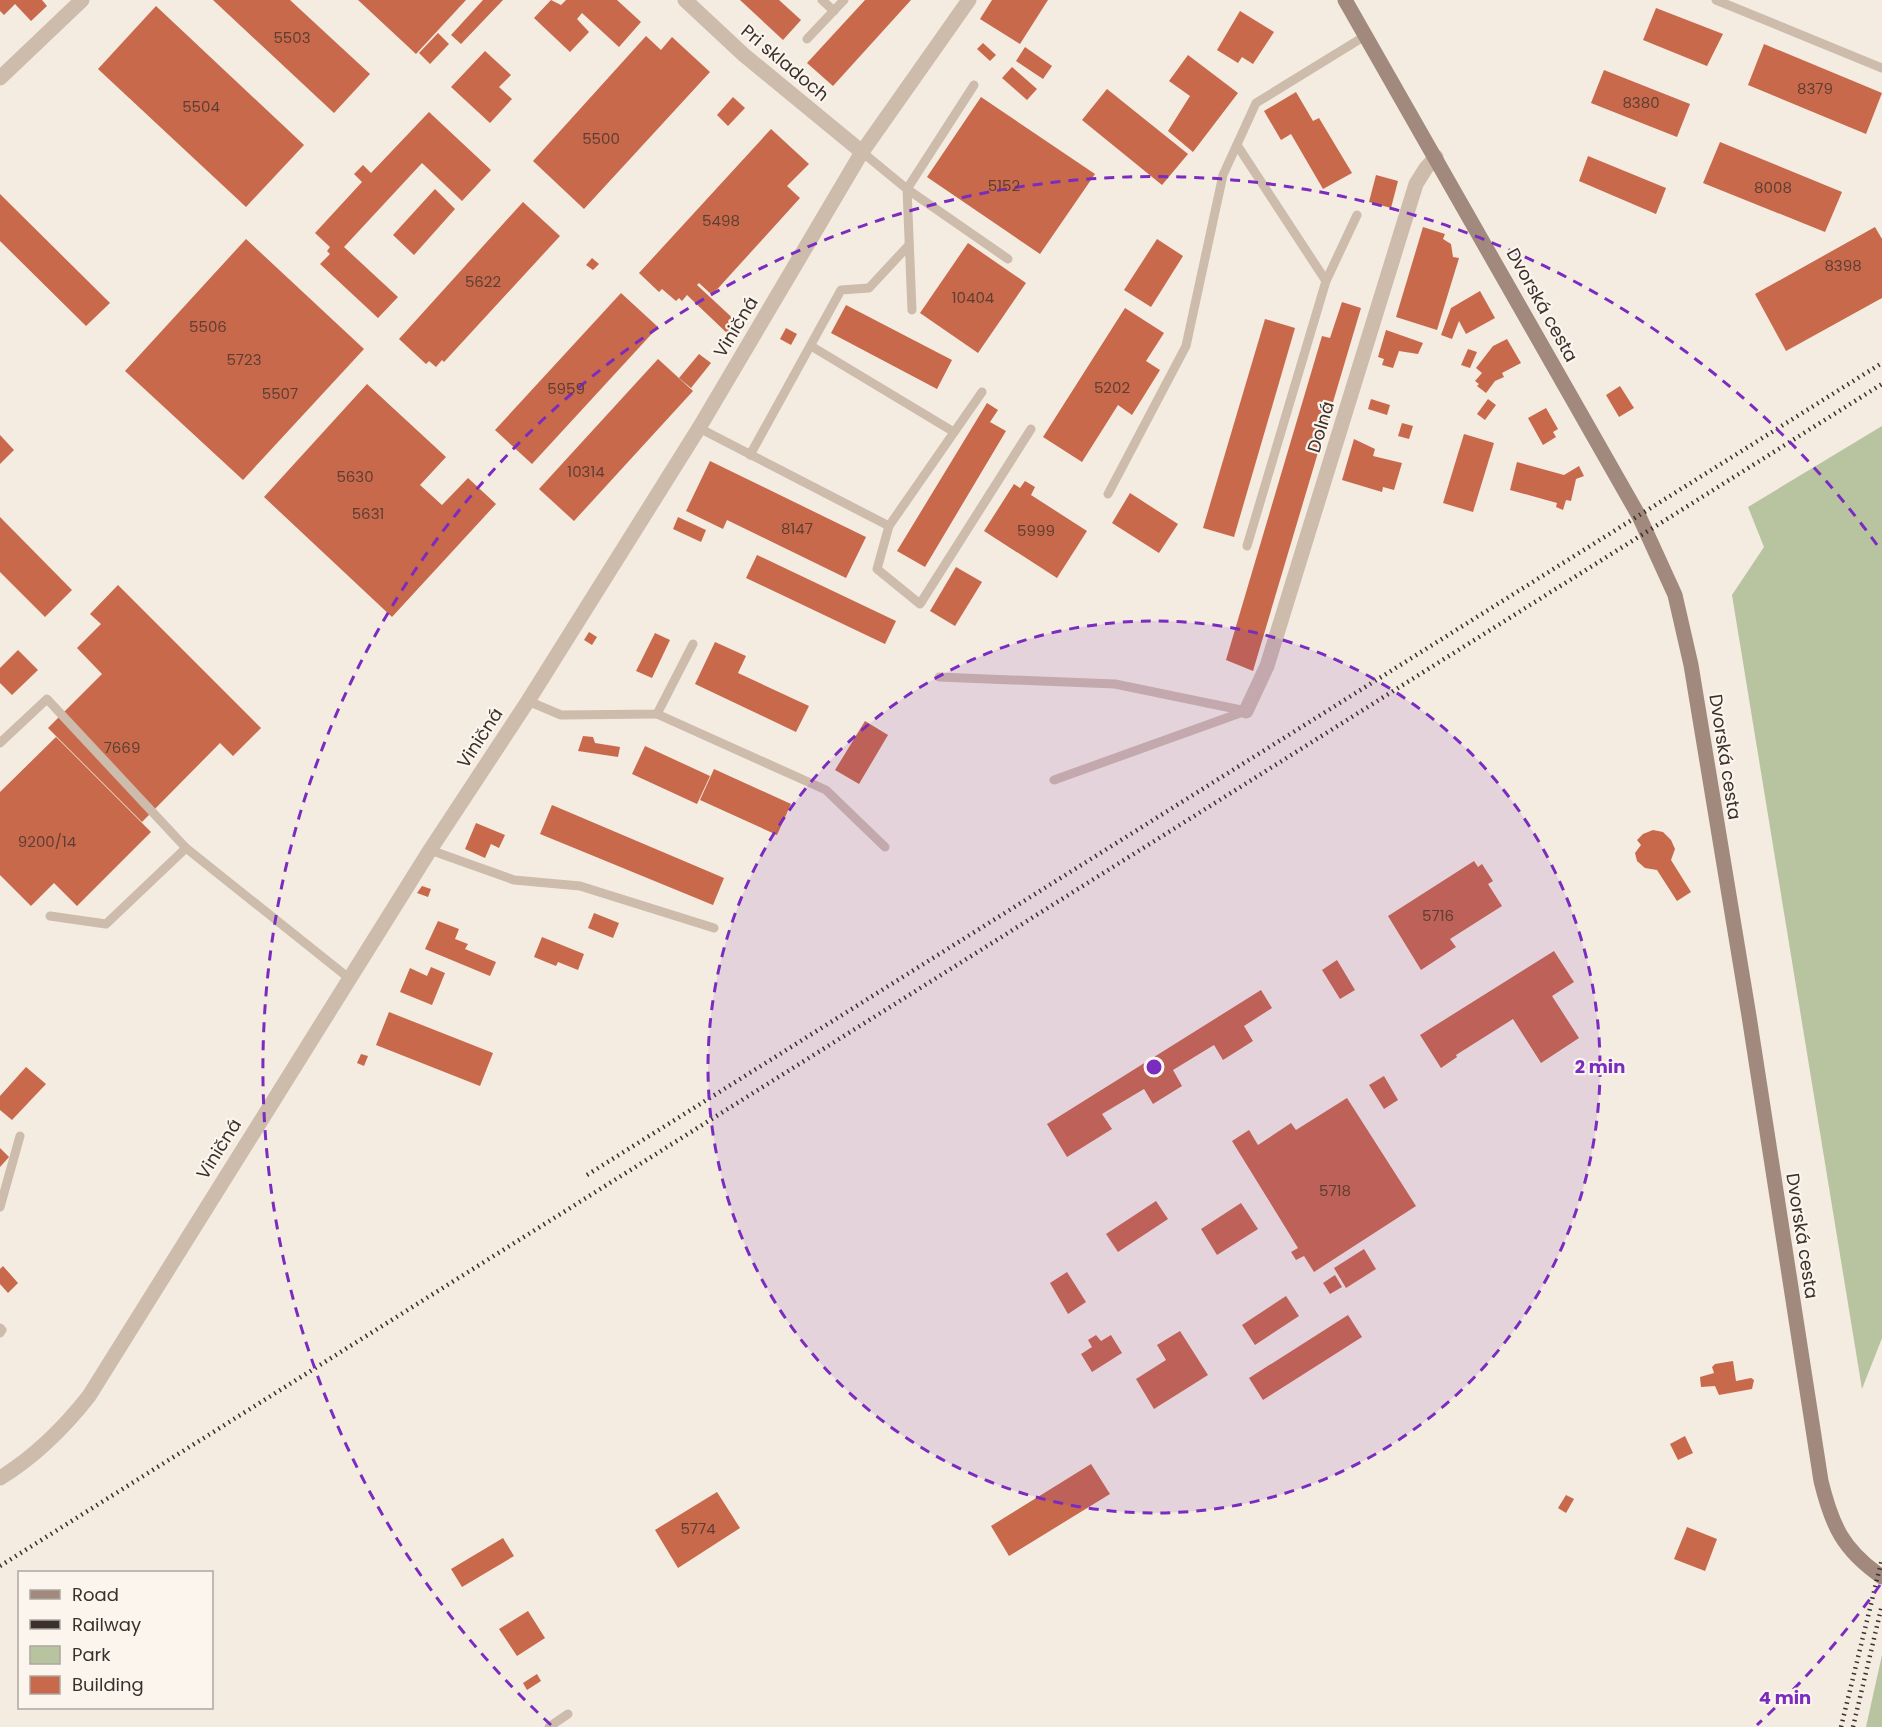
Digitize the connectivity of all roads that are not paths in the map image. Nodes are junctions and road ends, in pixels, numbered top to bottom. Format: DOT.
graph roads {
  1 [pos="82,0"];
  2 [pos="685,0"];
  3 [pos="822,0"];
  4 [pos="844,0"];
  5 [pos="968,0"];
  6 [pos="1345,0"];
  7 [pos="1716,0"];
  8 [pos="834,11"];
  9 [pos="1365,36"];
  10 [pos="807,39"];
  11 [pos="1882,68"];
  12 [pos="0,78"];
  13 [pos="974,85"];
  14 [pos="1237,145"];
  15 [pos="862,152"];
  16 [pos="1436,157"];
  17 [pos="907,189"];
  18 [pos="1357,215"];
  19 [pos="909,244"];
  20 [pos="1008,259"];
  21 [pos="1326,281"];
  22 [pos="912,310"];
  23 [pos="811,346"];
  24 [pos="982,392"];
  25 [pos="699,428"];
  26 [pos="1031,429"];
  27 [pos="954,432"];
  28 [pos="750,455"];
  29 [pos="1108,494"];
  30 [pos="889,526"];
  31 [pos="1247,546"];
  32 [pos="693,645"];
  33 [pos="939,677"];
  34 [pos="528,701"];
  35 [pos="1246,711"];
  36 [pos="657,714"];
  37 [pos="0,742"];
  38 [pos="1054,780"];
  39 [pos="885,847"];
  40 [pos="186,848"];
  41 [pos="430,850"];
  42 [pos="50,916"];
  43 [pos="714,928"];
  44 [pos="350,979"];
  45 [pos="20,1136"];
  46 [pos="0,1207"];
  47 [pos="0,1328"];
  48 [pos="0,1333"];
  49 [pos="0,1478"];
  50 [pos="1882,1577"];
  51 [pos="568,1714"];
  52 [pos="549,1727"];
  1 -- 12 [label="street"];
  2 -- 15 [label="street, Pri skladoch"];
  3 -- 8 [label="lane"];
  4 -- 8 [label="lane"];
  5 -- 15 [label="street, Viničná"];
  6 -- 9 [label="street, Dvorská cesta"];
  7 -- 11 [label="lane"];
  8 -- 10 [label="lane"];
  9 -- 14 [label="lane"];
  9 -- 16 [label="street, Dvorská cesta"];
  13 -- 17 [label="lane"];
  14 -- 21 [label="lane"];
  14 -- 29 [label="lane"];
  15 -- 17 [label="lane"];
  15 -- 25 [label="street, Viničná"];
  16 -- 35 [label="street, Dolná"];
  16 -- 50 [label="street, Dvorská cesta"];
  17 -- 19 [label="lane"];
  17 -- 20 [label="lane"];
  18 -- 21 [label="lane"];
  19 -- 22 [label="lane"];
  19 -- 23 [label="lane"];
  21 -- 31 [label="lane"];
  23 -- 27 [label="lane"];
  23 -- 28 [label="lane"];
  24 -- 27 [label="lane"];
  25 -- 28 [label="lane"];
  25 -- 34 [label="street, Viničná"];
  26 -- 30 [label="lane"];
  27 -- 30 [label="lane"];
  28 -- 30 [label="lane"];
  32 -- 36 [label="lane"];
  33 -- 35 [label="lane"];
  34 -- 36 [label="lane"];
  34 -- 41 [label="street, Viničná"];
  35 -- 38 [label="lane"];
  36 -- 39 [label="lane"];
  37 -- 40 [label="lane"];
  40 -- 42 [label="lane"];
  40 -- 44 [label="lane"];
  41 -- 43 [label="lane"];
  41 -- 44 [label="street, Viničná"];
  44 -- 49 [label="street, Viničná"];
  45 -- 46 [label="lane"];
  47 -- 48 [label="lane"];
  51 -- 52 [label="lane"];
}
